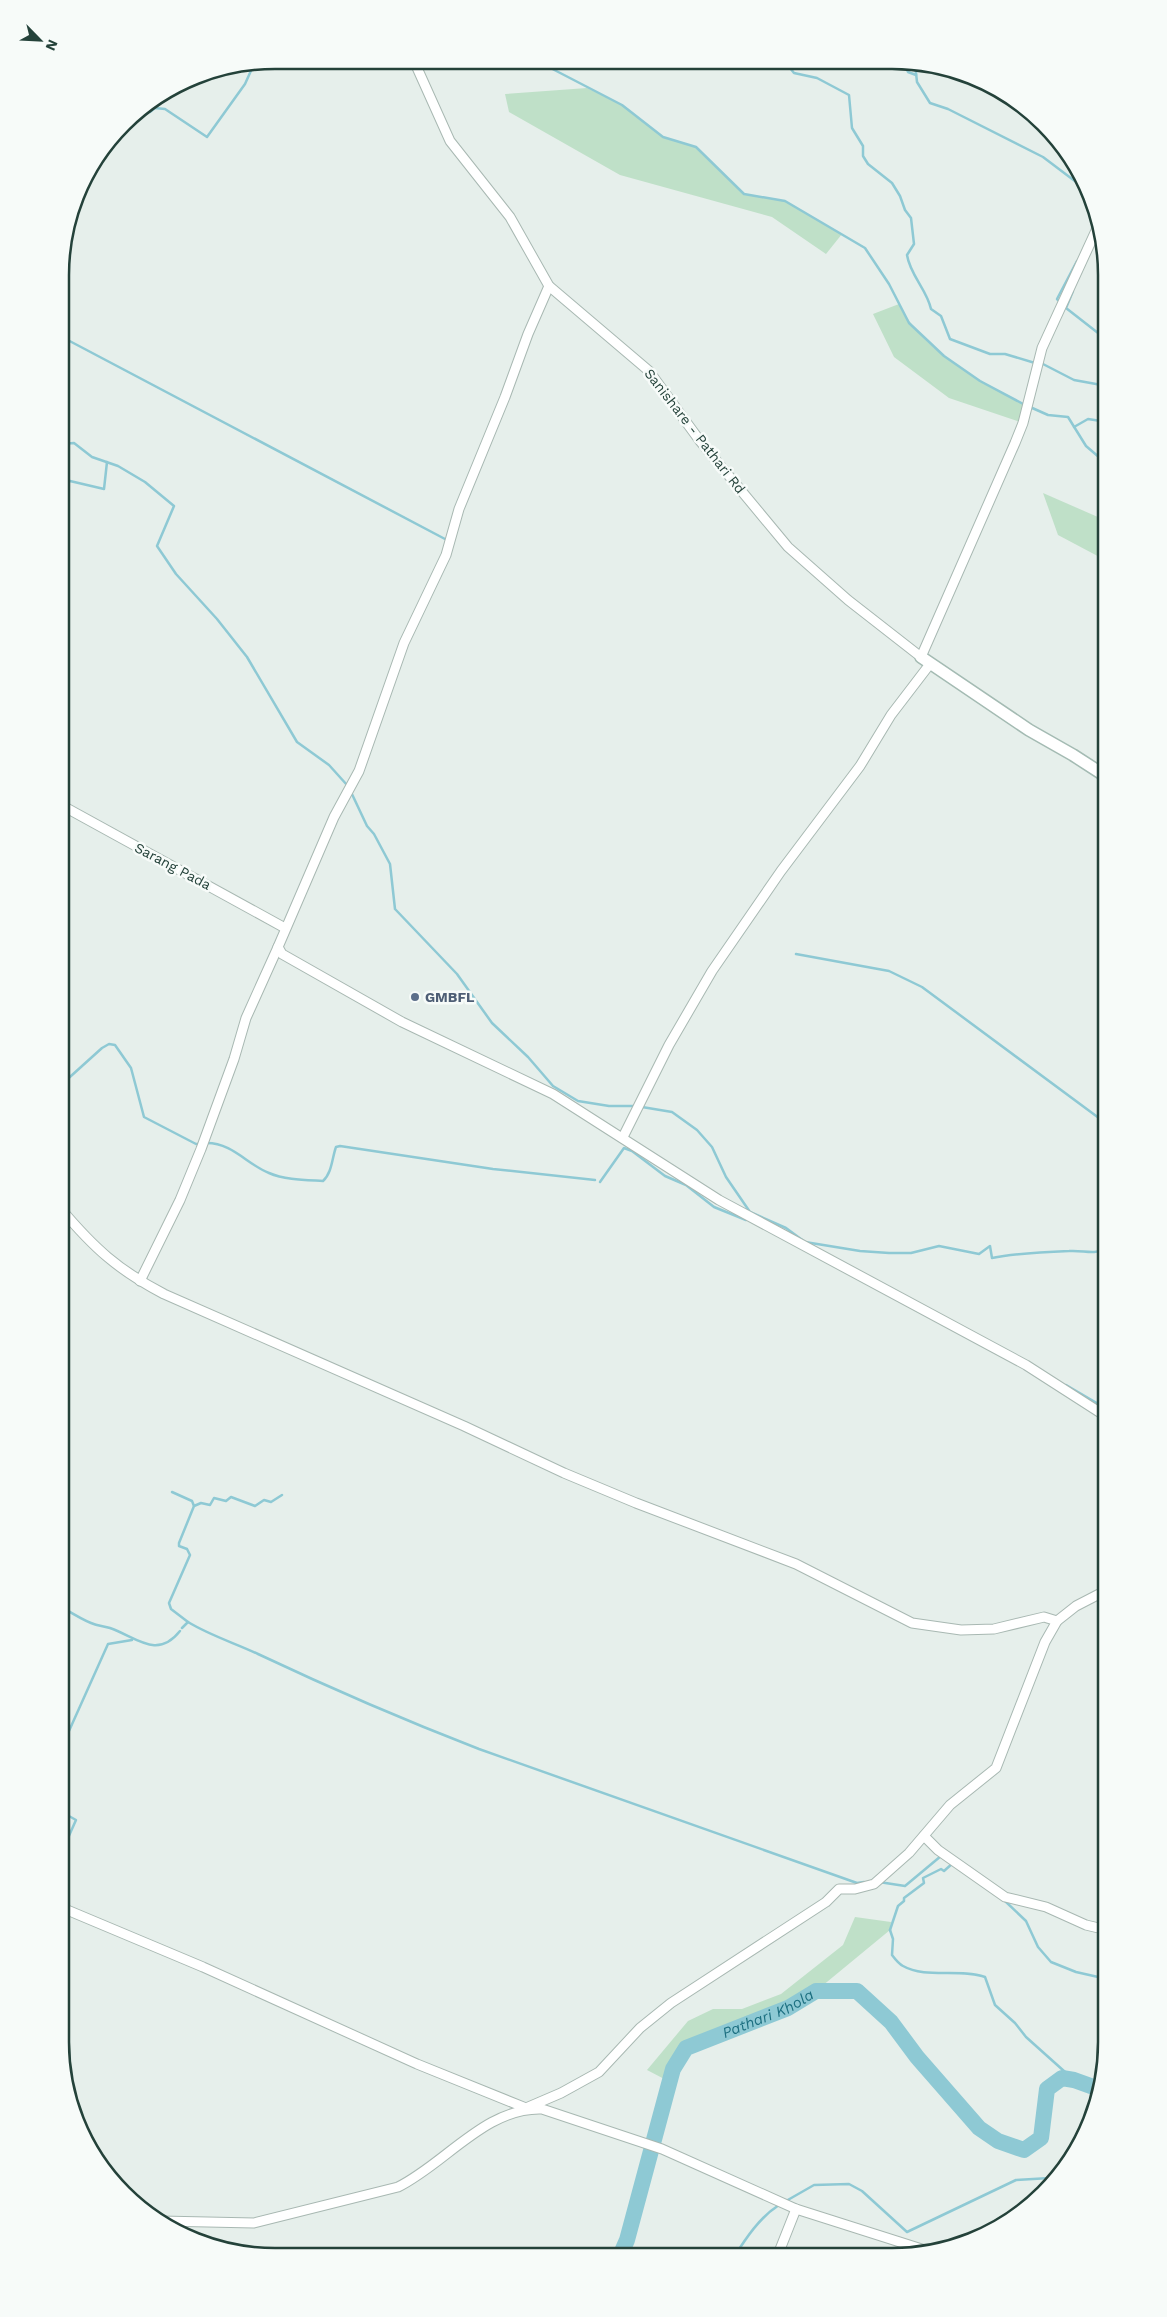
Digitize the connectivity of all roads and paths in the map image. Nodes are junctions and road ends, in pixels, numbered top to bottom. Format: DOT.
graph roads {
  1 [pos="418,69"];
  2 [pos="1094,234"];
  3 [pos="549,286"];
  4 [pos="926,661"];
  5 [pos="1098,771"];
  6 [pos="69,809"];
  7 [pos="285,928"];
  8 [pos="278,947"];
  9 [pos="623,1137"];
  10 [pos="69,1218"];
  11 [pos="140,1281"];
  12 [pos="1098,1411"];
  13 [pos="1098,1595"];
  14 [pos="1056,1621"];
  15 [pos="924,1836"];
  16 [pos="69,1911"];
  17 [pos="1098,1928"];
  18 [pos="526,2108"];
  19 [pos="796,2210"];
  20 [pos="172,2221"];
  21 [pos="914,2247"];
  22 [pos="781,2248"];
  1 -- 3 [label="street, Sanishare - Pathari Rd"];
  2 -- 4 [label="street"];
  3 -- 4 [label="street, Sanishare - Pathari Rd"];
  3 -- 7 [label="street"];
  4 -- 5 [label="street"];
  4 -- 9 [label="street"];
  6 -- 7 [label="street, Sarang Pada"];
  7 -- 8 [label="street"];
  8 -- 9 [label="street"];
  8 -- 11 [label="street"];
  9 -- 12 [label="street"];
  10 -- 11 [label="street"];
  11 -- 14 [label="street"];
  13 -- 14 [label="street"];
  14 -- 15 [label="street"];
  15 -- 17 [label="street"];
  15 -- 18 [label="street"];
  16 -- 18 [label="street"];
  18 -- 19 [label="street"];
  18 -- 20 [label="street"];
  19 -- 21 [label="street"];
  19 -- 22 [label="street"];
}
